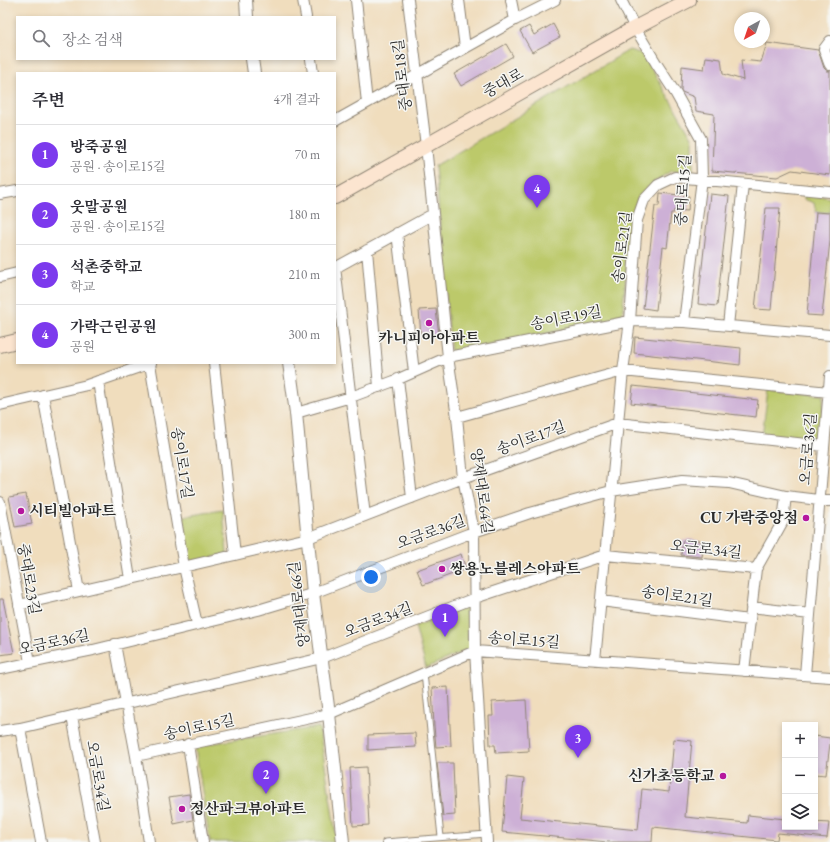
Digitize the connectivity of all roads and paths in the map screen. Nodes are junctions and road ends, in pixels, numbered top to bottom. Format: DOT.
graph roads {
  1 [pos="246,0"];
  2 [pos="303,0"];
  3 [pos="356,0"];
  4 [pos="408,0"];
  5 [pos="459,0"];
  6 [pos="511,0"];
  7 [pos="555,0"];
  8 [pos="621,0"];
  9 [pos="689,0"];
  10 [pos="248,16"];
  11 [pos="306,16"];
  12 [pos="515,20"];
  13 [pos="635,28"];
  14 [pos="830,41"];
  15 [pos="465,48"];
  16 [pos="252,60"];
  17 [pos="311,60"];
  18 [pos="830,65"];
  19 [pos="254,72"];
  20 [pos="313,72"];
  21 [pos="417,74"];
  22 [pos="367,103"];
  23 [pos="336,120"];
  24 [pos="426,146"];
  25 [pos="702,180"];
  26 [pos="743,184"];
  27 [pos="16,191"];
  28 [pos="830,192"];
  29 [pos="0,194"];
  30 [pos="336,196"];
  31 [pos="433,214"];
  32 [pos="397,233"];
  33 [pos="367,250"];
  34 [pos="336,266"];
  35 [pos="16,273"];
  36 [pos="336,275"];
  37 [pos="0,277"];
  38 [pos="630,321"];
  39 [pos="684,322"];
  40 [pos="728,326"];
  41 [pos="830,335"];
  42 [pos="16,341"];
  43 [pos="0,345"];
  44 [pos="448,357"];
  45 [pos="147,364"];
  46 [pos="150,364"];
  47 [pos="214,364"];
  48 [pos="289,364"];
  49 [pos="623,371"];
  50 [pos="414,372"];
  51 [pos="830,376"];
  52 [pos="398,379"];
  53 [pos="98,381"];
  54 [pos="379,387"];
  55 [pos="828,392"];
  56 [pos="43,395"];
  57 [pos="351,397"];
  58 [pos="0,405"];
  59 [pos="296,413"];
  60 [pos="458,417"];
  61 [pos="618,423"];
  62 [pos="824,446"];
  63 [pos="463,478"];
  64 [pos="612,491"];
  65 [pos="786,496"];
  66 [pos="412,498"];
  67 [pos="819,500"];
  68 [pos="830,501"];
  69 [pos="0,502"];
  70 [pos="365,516"];
  71 [pos="2,518"];
  72 [pos="474,532"];
  73 [pos="308,538"];
  74 [pos="606,554"];
  75 [pos="236,555"];
  76 [pos="184,567"];
  77 [pos="756,570"];
  78 [pos="130,579"];
  79 [pos="79,591"];
  80 [pos="313,593"];
  81 [pos="475,598"];
  82 [pos="601,601"];
  83 [pos="19,605"];
  84 [pos="751,607"];
  85 [pos="810,614"];
  86 [pos="750,620"];
  87 [pos="197,624"];
  88 [pos="115,644"];
  89 [pos="475,651"];
  90 [pos="322,658"];
  91 [pos="595,660"];
  92 [pos="30,662"];
  93 [pos="0,669"];
  94 [pos="744,671"];
  95 [pos="424,673"];
  96 [pos="805,675"];
  97 [pos="830,677"];
  98 [pos="126,704"];
  99 [pos="329,714"];
  100 [pos="72,716"];
  101 [pos="20,728"];
  102 [pos="0,731"];
  103 [pos="188,744"];
  104 [pos="136,756"];
  105 [pos="441,837"];
  106 [pos="487,838"];
  107 [pos="41,842"];
  108 [pos="95,842"];
  109 [pos="149,842"];
  110 [pos="203,842"];
  111 [pos="342,842"];
  112 [pos="385,842"];
  1 -- 10 [label="street"];
  2 -- 11 [label="street"];
  3 -- 22 [label="street"];
  4 -- 21 [label="street, 중대로18길"];
  5 -- 15 [label="street"];
  6 -- 12 [label="street"];
  7 -- 12 [label="street"];
  8 -- 13 [label="street, 중대로15길"];
  9 -- 13 [label="main road, 중대로"];
  12 -- 15 [label="street"];
  13 -- 24 [label="main road, 중대로"];
  13 -- 25 [label="street, 중대로15길"];
  14 -- 18 [label="street"];
  15 -- 21 [label="street"];
  16 -- 19 [label="street"];
  17 -- 20 [label="street"];
  21 -- 22 [label="street"];
  21 -- 24 [label="street, 중대로18길"];
  22 -- 23 [label="street"];
  24 -- 30 [label="main road, 중대로"];
  24 -- 31 [label="street, 양재대로64길"];
  25 -- 26 [label="street, 송이로21길"];
  25 -- 38 [label="street, 송이로21길"];
  25 -- 39 [label="street, 중대로15길"];
  26 -- 28 [label="street, 송이로21길"];
  26 -- 40 [label="street"];
  27 -- 29 [label="street"];
  31 -- 32 [label="street"];
  31 -- 44 [label="street, 양재대로64길"];
  32 -- 33 [label="street"];
  32 -- 50 [label="street"];
  33 -- 34 [label="street"];
  33 -- 54 [label="street"];
  35 -- 37 [label="street"];
  36 -- 57 [label="street"];
  38 -- 39 [label="street, 송이로19길"];
  38 -- 44 [label="street, 송이로19길"];
  38 -- 49 [label="street, 송이로21길"];
  39 -- 40 [label="street, 송이로19길"];
  40 -- 41 [label="street, 송이로19길"];
  42 -- 43 [label="main road"];
  44 -- 50 [label="street, 송이로19길"];
  44 -- 60 [label="street, 양재대로64길"];
  45 -- 53 [label="street"];
  46 -- 76 [label="street, 송이로17길"];
  47 -- 75 [label="street"];
  48 -- 59 [label="street, 양재대로66길"];
  49 -- 55 [label="street"];
  49 -- 60 [label="street"];
  49 -- 61 [label="street, 송이로21길"];
  50 -- 52 [label="street, 송이로19길"];
  51 -- 55 [label="street, 오금로36길"];
  52 -- 54 [label="street, 송이로19길"];
  52 -- 66 [label="street"];
  53 -- 56 [label="street"];
  53 -- 78 [label="street"];
  54 -- 57 [label="street, 송이로19길"];
  55 -- 62 [label="street, 오금로36길"];
  56 -- 58 [label="street"];
  56 -- 79 [label="street"];
  57 -- 59 [label="street, 송이로19길"];
  57 -- 70 [label="street"];
  59 -- 73 [label="street, 양재대로66길"];
  60 -- 63 [label="street, 양재대로64길"];
  61 -- 62 [label="street, 송이로17길"];
  61 -- 63 [label="street, 송이로17길"];
  61 -- 64 [label="street, 송이로21길"];
  62 -- 67 [label="street, 오금로36길"];
  63 -- 66 [label="street, 송이로17길"];
  63 -- 72 [label="street, 양재대로64길"];
  64 -- 65 [label="street, 오금로36길"];
  64 -- 72 [label="street, 오금로36길"];
  64 -- 74 [label="street, 송이로21길"];
  65 -- 67 [label="street, 오금로36길"];
  65 -- 77 [label="street, 오금로36길"];
  66 -- 70 [label="street, 송이로17길"];
  67 -- 68 [label="street, 오금로36길"];
  67 -- 85 [label="street, 오금로36길"];
  69 -- 71 [label="street, 중대로23길"];
  70 -- 73 [label="street, 송이로17길"];
  71 -- 83 [label="street, 중대로23길"];
  72 -- 80 [label="street, 오금로36길"];
  72 -- 81 [label="street, 양재대로64길"];
  73 -- 75 [label="street, 송이로17길"];
  73 -- 80 [label="street, 양재대로66길"];
  74 -- 77 [label="street, 오금로34길"];
  74 -- 81 [label="street, 오금로34길"];
  74 -- 82 [label="street, 송이로21길"];
  75 -- 76 [label="street, 송이로17길"];
  76 -- 78 [label="street, 송이로17길"];
  76 -- 87 [label="street, 송이로17길"];
  77 -- 84 [label="street, 오금로36길"];
  78 -- 79 [label="street, 송이로17길"];
  79 -- 83 [label="street, 송이로17길"];
  80 -- 87 [label="street, 오금로36길"];
  80 -- 90 [label="street, 양재대로66길"];
  81 -- 89 [label="street, 양재대로64길"];
  81 -- 90 [label="street, 오금로34길"];
  82 -- 86 [label="street, 송이로21길"];
  82 -- 91 [label="street, 송이로21길"];
  83 -- 92 [label="street, 중대로23길"];
  84 -- 85 [label="street"];
  84 -- 86 [label="street, 오금로36길"];
  85 -- 96 [label="street, 오금로36길"];
  86 -- 94 [label="street, 오금로36길"];
  87 -- 88 [label="street, 오금로36길"];
  88 -- 92 [label="street, 오금로36길"];
  88 -- 98 [label="street"];
  89 -- 91 [label="street, 송이로15길"];
  89 -- 95 [label="street, 송이로15길"];
  89 -- 106 [label="street, 양재대로64길"];
  90 -- 98 [label="street, 오금로34길"];
  90 -- 99 [label="street, 양재대로66길"];
  91 -- 94 [label="street, 송이로15길"];
  92 -- 93 [label="street, 오금로36길"];
  94 -- 96 [label="street, 송이로15길"];
  95 -- 99 [label="street, 송이로15길"];
  95 -- 105 [label="lane"];
  96 -- 97 [label="street, 송이로15길"];
  98 -- 100 [label="street, 오금로34길"];
  98 -- 104 [label="street"];
  99 -- 103 [label="street, 송이로15길"];
  99 -- 111 [label="street, 양재대로66길"];
  100 -- 101 [label="street, 오금로34길"];
  100 -- 108 [label="street, 오금로34길"];
  101 -- 102 [label="street, 오금로34길"];
  101 -- 107 [label="street"];
  103 -- 104 [label="street, 송이로15길"];
  103 -- 110 [label="street"];
  104 -- 109 [label="street"];
  105 -- 106 [label="lane"];
  105 -- 112 [label="lane"];
}
